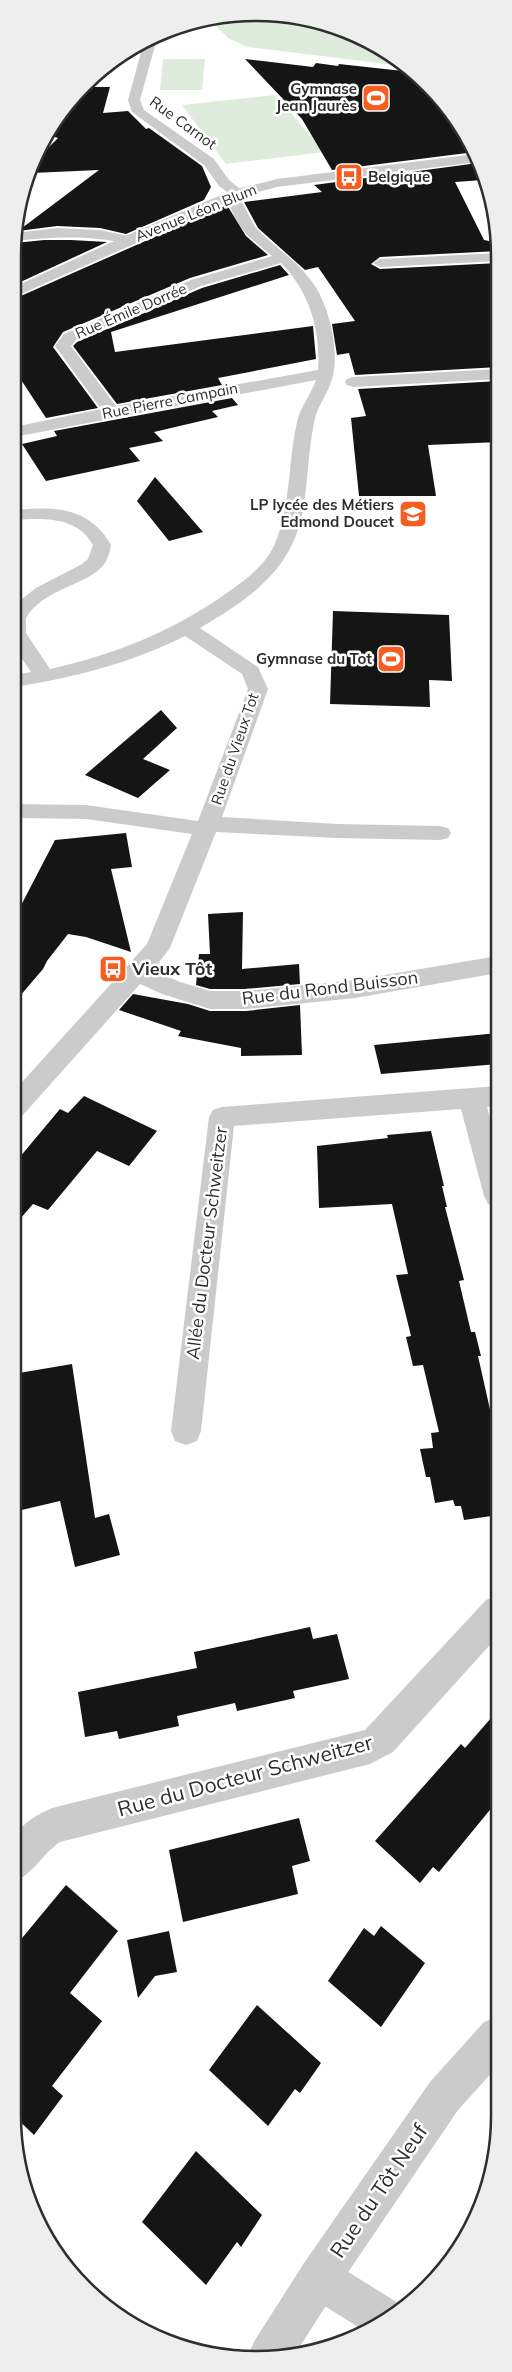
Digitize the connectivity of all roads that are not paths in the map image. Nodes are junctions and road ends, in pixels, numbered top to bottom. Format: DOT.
graph roads {
  1 [pos="149,47"];
  2 [pos="470,159"];
  3 [pos="233,195"];
  4 [pos="22,236"];
  5 [pos="128,240"];
  6 [pos="491,256"];
  7 [pos="282,258"];
  8 [pos="380,263"];
  9 [pos="21,290"];
  10 [pos="326,373"];
  11 [pos="491,374"];
  12 [pos="354,382"];
  13 [pos="112,412"];
  14 [pos="21,431"];
  15 [pos="21,514"];
  16 [pos="21,607"];
  17 [pos="187,628"];
  18 [pos="21,637"];
  19 [pos="46,677"];
  20 [pos="21,680"];
  21 [pos="21,810"];
  22 [pos="207,826"];
  23 [pos="440,833"];
  24 [pos="491,967"];
  25 [pos="136,972"];
  26 [pos="491,1097"];
  27 [pos="471,1098"];
  28 [pos="21,1100"];
  29 [pos="491,1171"];
  30 [pos="186,1431"];
  31 [pos="491,1619"];
  32 [pos="21,1855"];
  33 [pos="491,2044"];
  34 [pos="319,2278"];
  35 [pos="379,2315"];
  36 [pos="273,2350"];
  1 -- 3 [label="street, Rue Carnot"];
  2 -- 3 [label="street, Avenue Léon Blum"];
  3 -- 5 [label="street, Avenue Léon Blum"];
  3 -- 7 [label="street"];
  4 -- 5 [label="street"];
  5 -- 9 [label="street, Avenue Léon Blum"];
  6 -- 8 [label="street"];
  7 -- 10 [label="street"];
  7 -- 13 [label="street, Rue Émile Dorrée"];
  10 -- 13 [label="street, Rue Pierre Campain"];
  10 -- 17 [label="street"];
  11 -- 12 [label="street"];
  13 -- 14 [label="street, Rue Pierre Campain"];
  15 -- 16 [label="street"];
  17 -- 19 [label="street"];
  17 -- 22 [label="street, Rue du Vieux Tot"];
  18 -- 19 [label="street"];
  19 -- 20 [label="street"];
  21 -- 22 [label="street"];
  22 -- 23 [label="street, Rue du Vieux Tot"];
  22 -- 25 [label="street, Rue du Vieux Tot"];
  24 -- 25 [label="street, Rue du Rond Buisson"];
  25 -- 28 [label="street, Rue du Vieux Tot"];
  26 -- 27 [label="street"];
  27 -- 29 [label="street"];
  27 -- 30 [label="street, Allée du Docteur Schweitzer"];
  31 -- 32 [label="street, Rue du Docteur Schweitzer"];
  33 -- 34 [label="street, Rue du Tôt Neuf"];
  34 -- 35 [label="street"];
  34 -- 36 [label="street, Rue du Tôt Neuf"];
}
